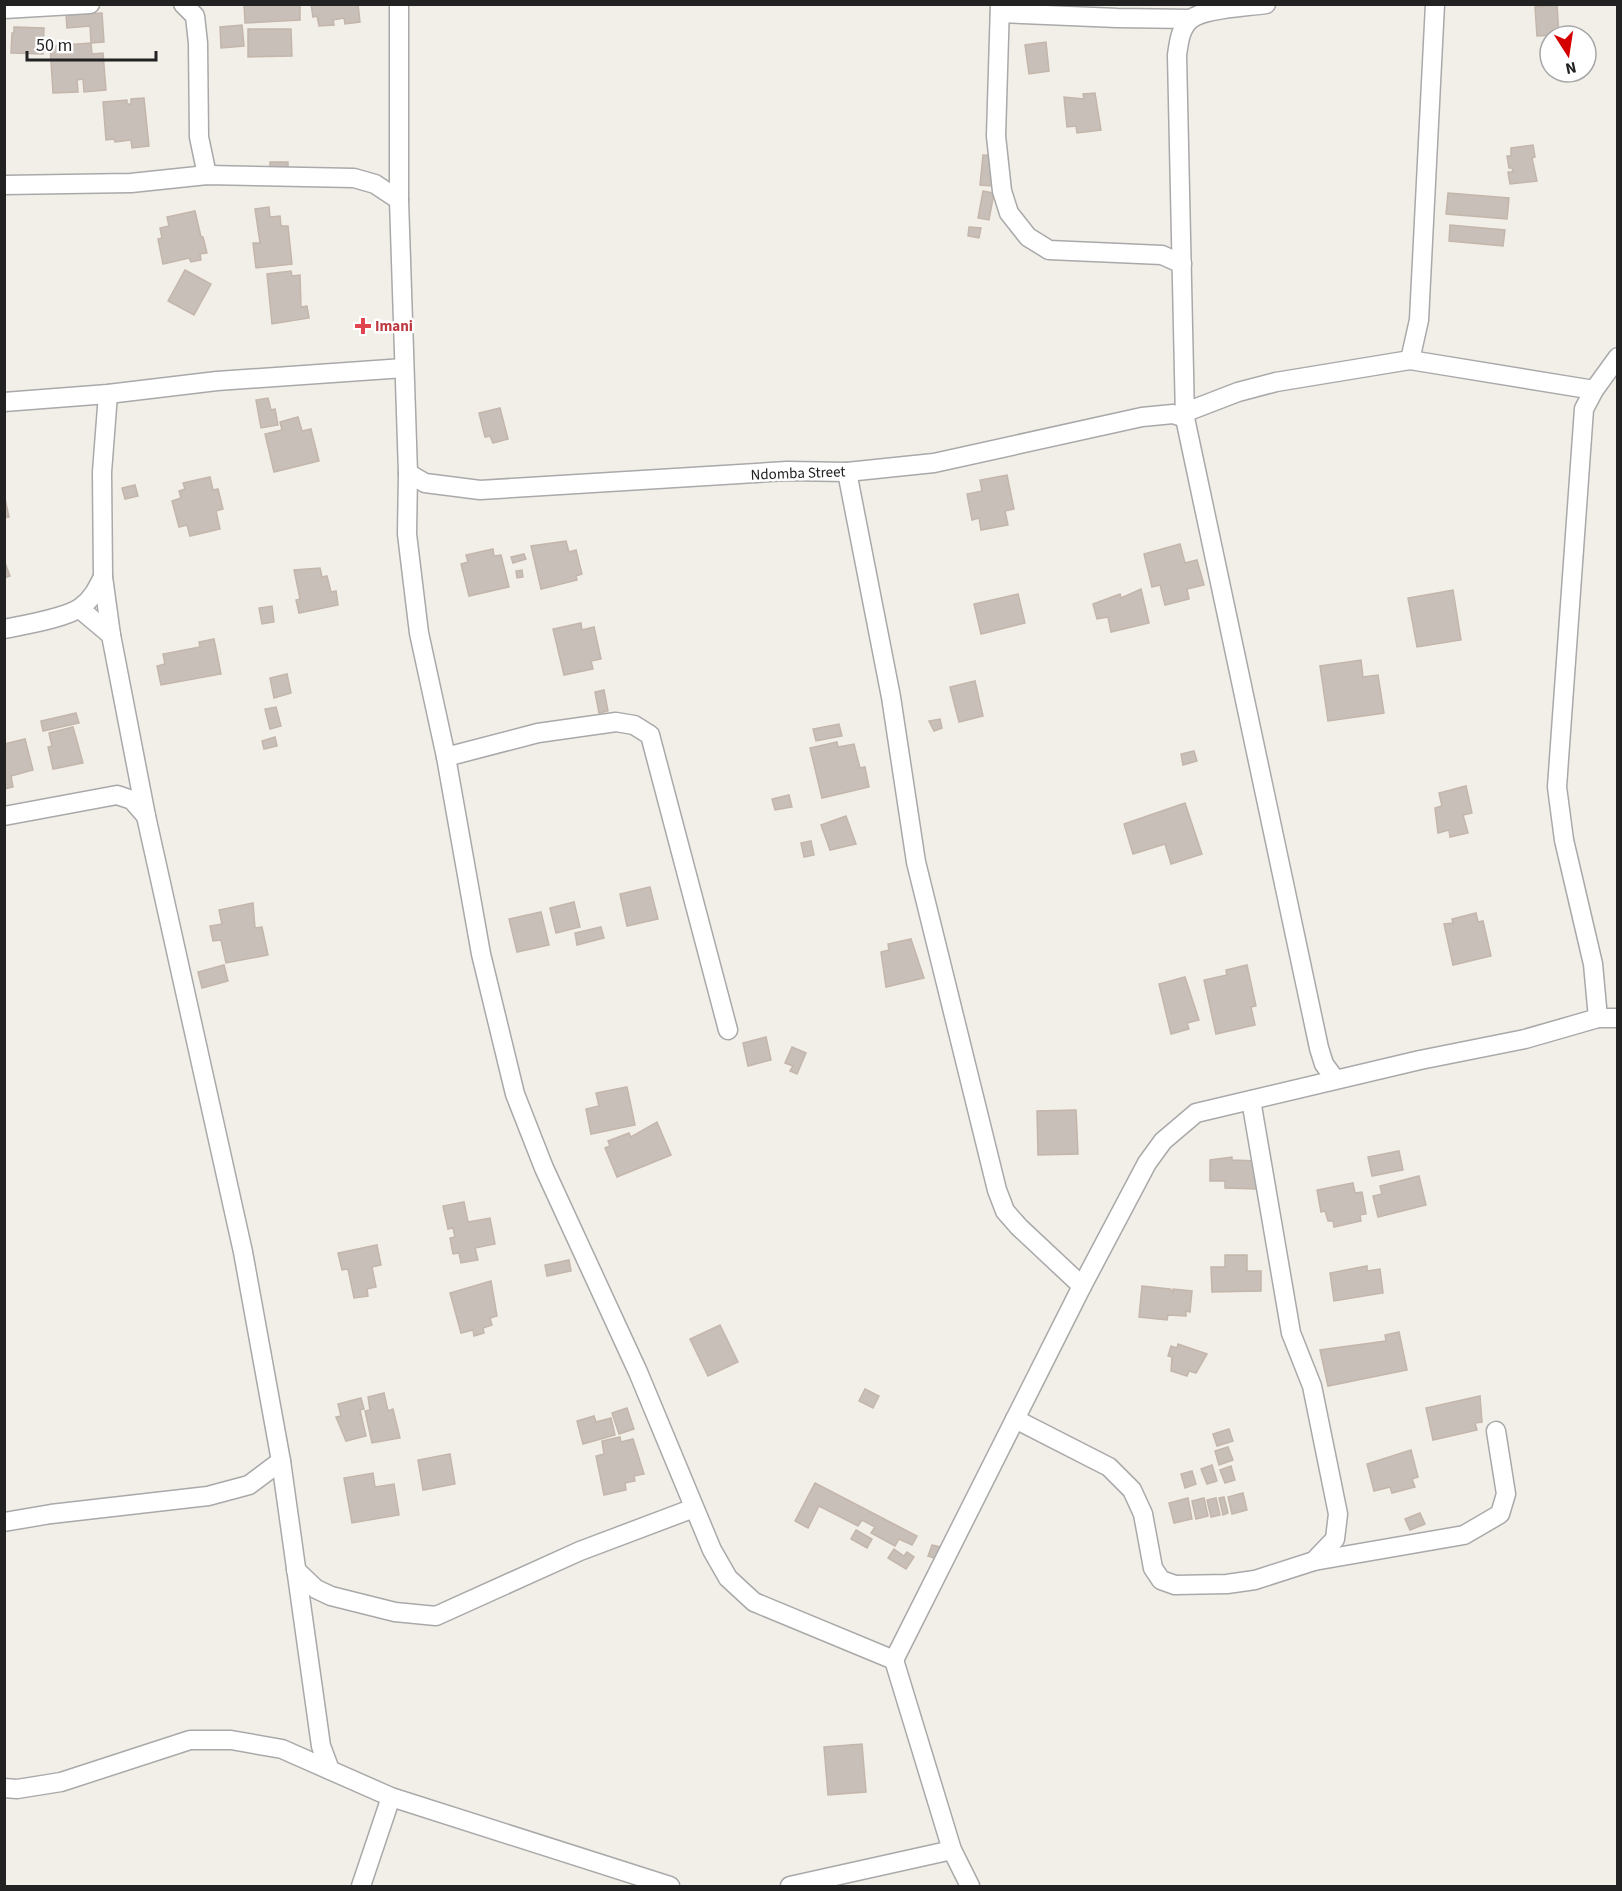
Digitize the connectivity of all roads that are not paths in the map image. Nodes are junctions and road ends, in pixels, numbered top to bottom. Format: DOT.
graph roads {
  1 [pos="90,4"];
  2 [pos="399,4"];
  3 [pos="1266,4"];
  4 [pos="1435,4"];
  5 [pos="191,8"];
  6 [pos="1000,8"];
  7 [pos="4,9"];
  8 [pos="1191,19"];
  9 [pos="207,175"];
  10 [pos="4,185"];
  11 [pos="399,200"];
  12 [pos="1182,264"];
  13 [pos="1617,357"];
  14 [pos="1410,360"];
  15 [pos="404,368"];
  16 [pos="1594,390"];
  17 [pos="108,394"];
  18 [pos="4,402"];
  19 [pos="1185,415"];
  20 [pos="847,472"];
  21 [pos="408,473"];
  22 [pos="103,578"];
  23 [pos="80,609"];
  24 [pos="4,629"];
  25 [pos="111,635"];
  26 [pos="446,757"];
  27 [pos="137,772"];
  28 [pos="117,795"];
  29 [pos="4,816"];
  30 [pos="146,816"];
  31 [pos="1598,1018"];
  32 [pos="1617,1018"];
  33 [pos="728,1030"];
  34 [pos="1335,1079"];
  35 [pos="1251,1100"];
  36 [pos="1082,1286"];
  37 [pos="1015,1419"];
  38 [pos="1496,1431"];
  39 [pos="281,1461"];
  40 [pos="694,1508"];
  41 [pos="4,1522"];
  42 [pos="1314,1561"];
  43 [pos="296,1570"];
  44 [pos="894,1660"];
  45 [pos="330,1770"];
  46 [pos="4,1788"];
  47 [pos="391,1797"];
  48 [pos="952,1850"];
  49 [pos="800,1886"];
  50 [pos="360,1887"];
  51 [pos="670,1887"];
  52 [pos="970,1887"];
  1 -- 7 [label="street"];
  2 -- 11 [label="street"];
  3 -- 8 [label="street"];
  4 -- 14 [label="street"];
  5 -- 9 [label="street"];
  6 -- 8 [label="street"];
  6 -- 12 [label="street"];
  8 -- 12 [label="street"];
  9 -- 10 [label="street"];
  9 -- 11 [label="street"];
  11 -- 15 [label="street"];
  12 -- 19 [label="street"];
  13 -- 16 [label="street"];
  14 -- 16 [label="street"];
  14 -- 19 [label="street"];
  15 -- 17 [label="street"];
  15 -- 21 [label="street"];
  16 -- 31 [label="street"];
  17 -- 18 [label="street"];
  17 -- 22 [label="street"];
  19 -- 20 [label="street, Ndomba Street"];
  19 -- 34 [label="street"];
  20 -- 21 [label="street, Ndomba Street"];
  20 -- 36 [label="street"];
  21 -- 26 [label="street"];
  22 -- 23 [label="street"];
  22 -- 25 [label="street"];
  23 -- 24 [label="street"];
  23 -- 25 [label="street"];
  25 -- 27 [label="street"];
  26 -- 33 [label="street"];
  26 -- 40 [label="street"];
  27 -- 28 [label="street"];
  27 -- 30 [label="street"];
  28 -- 29 [label="street"];
  28 -- 30 [label="street"];
  30 -- 39 [label="street"];
  31 -- 32 [label="street"];
  31 -- 34 [label="street"];
  34 -- 35 [label="street"];
  35 -- 36 [label="street"];
  35 -- 42 [label="street"];
  36 -- 37 [label="street"];
  37 -- 42 [label="street"];
  37 -- 44 [label="street"];
  38 -- 42 [label="street"];
  39 -- 41 [label="street"];
  39 -- 43 [label="street"];
  40 -- 43 [label="street"];
  40 -- 44 [label="street"];
  43 -- 45 [label="street"];
  44 -- 48 [label="street"];
  45 -- 46 [label="street"];
  45 -- 47 [label="street"];
  47 -- 50 [label="street"];
  47 -- 51 [label="street"];
  48 -- 49 [label="street"];
  48 -- 52 [label="street"];
}
